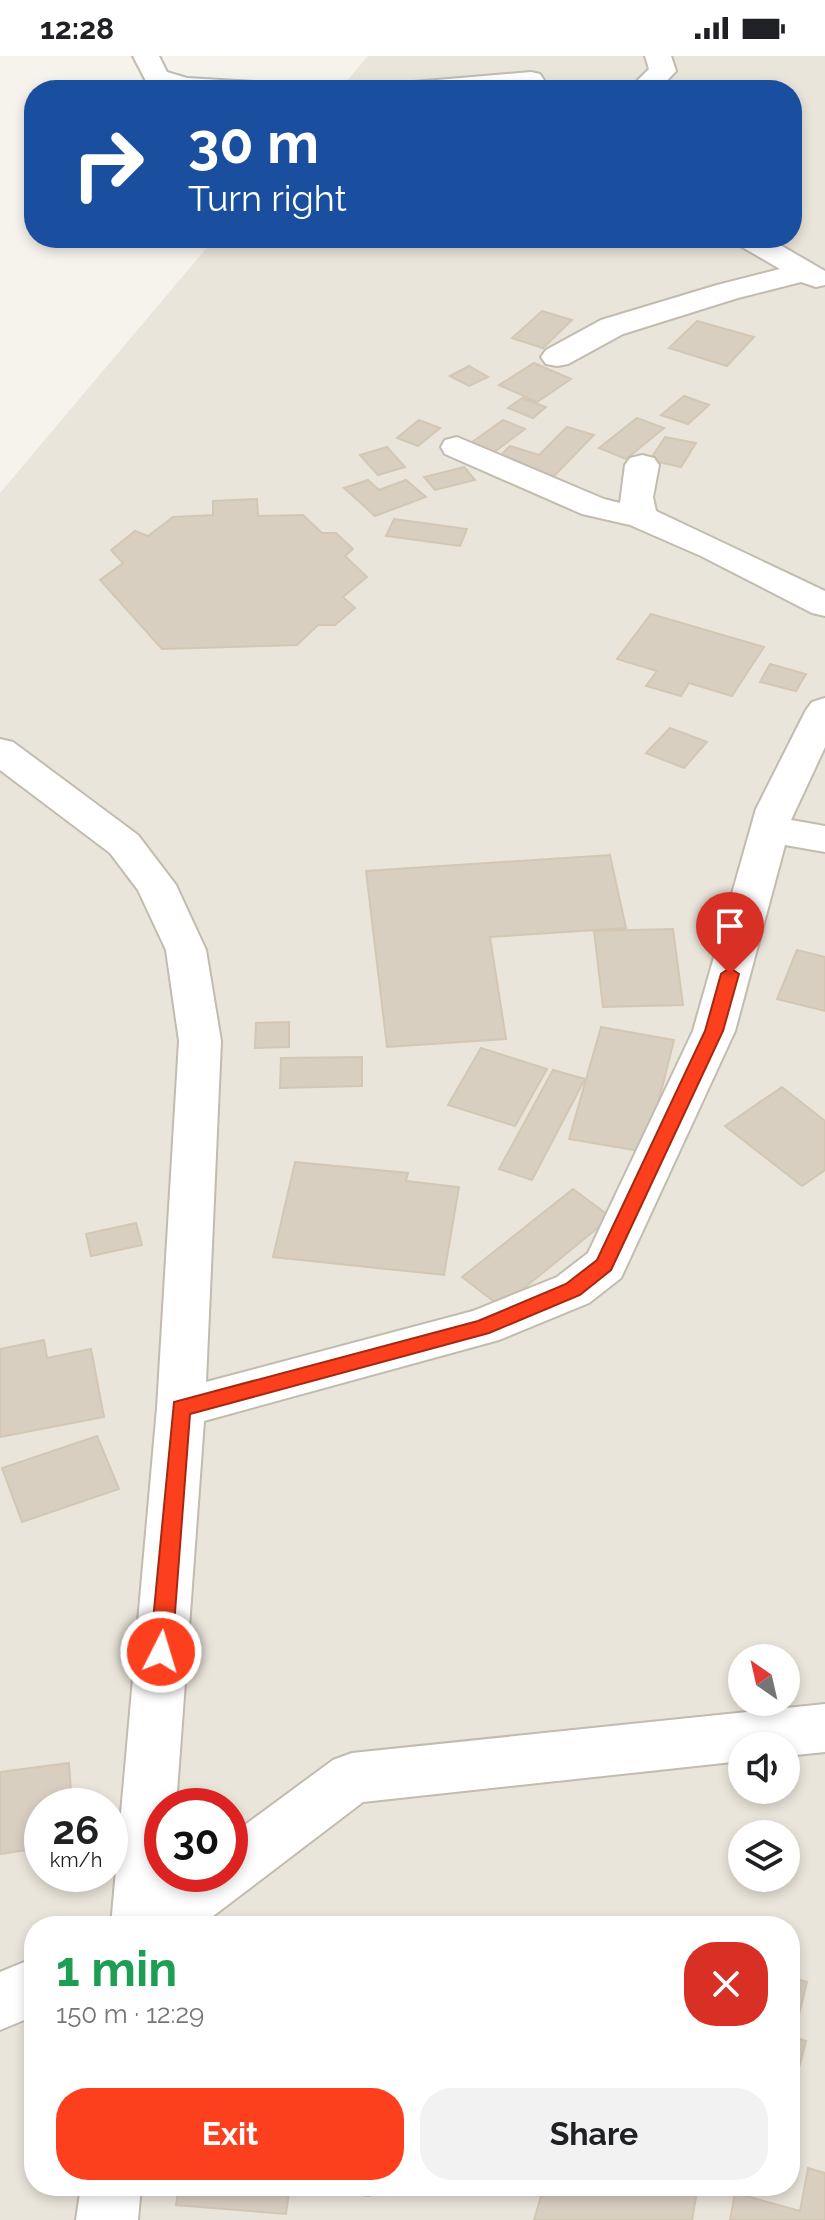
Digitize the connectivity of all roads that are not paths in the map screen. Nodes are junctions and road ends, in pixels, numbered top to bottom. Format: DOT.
graph roads {
  1 [pos="146,56"];
  2 [pos="490,56"];
  3 [pos="658,56"];
  4 [pos="166,80"];
  5 [pos="531,80"];
  6 [pos="653,80"];
  7 [pos="765,248"];
  8 [pos="816,277"];
  9 [pos="557,357"];
  10 [pos="457,447"];
  11 [pos="642,465"];
  12 [pos="640,517"];
  13 [pos="825,605"];
  14 [pos="825,710"];
  15 [pos="0,751"];
  16 [pos="770,829"];
  17 [pos="825,839"];
  18 [pos="181,1408"];
  19 [pos="825,1728"];
  20 [pos="248,1856"];
  21 [pos="200,1892"];
  22 [pos="140,1916"];
  23 [pos="167,1916"];
  24 [pos="24,1991"];
  25 [pos="0,2002"];
  26 [pos="110,2196"];
  27 [pos="107,2220"];
  1 -- 4 [label="street"];
  2 -- 5 [label="street"];
  3 -- 6 [label="street"];
  7 -- 8 [label="street"];
  8 -- 9 [label="street"];
  10 -- 12 [label="street"];
  11 -- 12 [label="street"];
  12 -- 13 [label="street"];
  14 -- 16 [label="street"];
  15 -- 18 [label="street"];
  16 -- 17 [label="street"];
  16 -- 18 [label="street"];
  18 -- 22 [label="street"];
  19 -- 20 [label="street"];
  21 -- 23 [label="street"];
  24 -- 25 [label="street"];
  26 -- 27 [label="street"];
}
